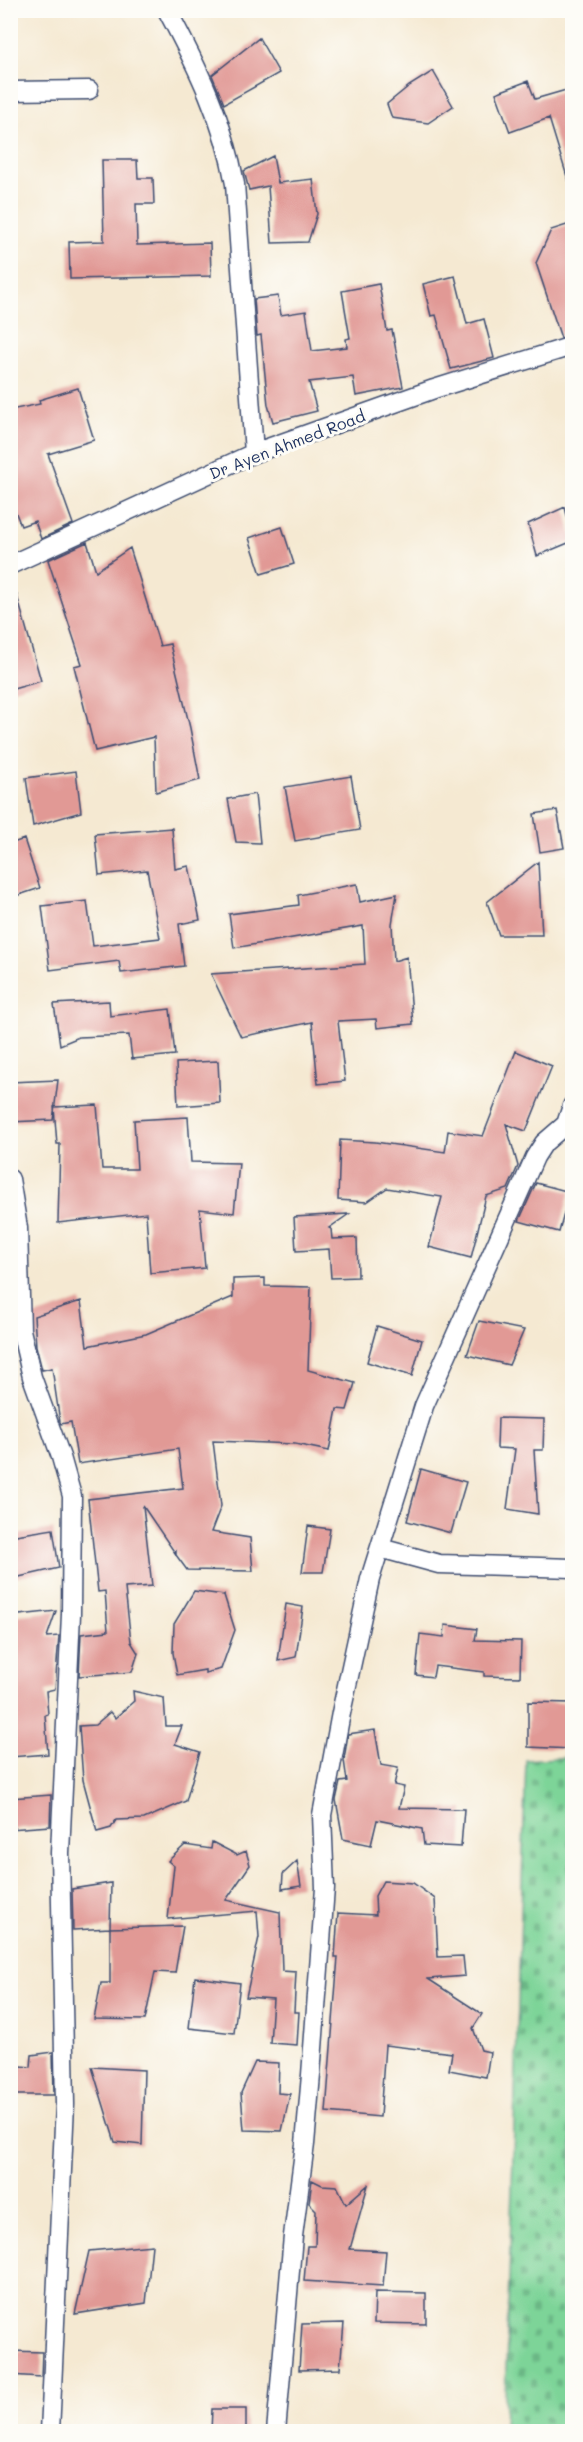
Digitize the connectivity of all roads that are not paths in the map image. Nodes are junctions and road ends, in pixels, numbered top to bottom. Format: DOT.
graph roads {
  1 [pos="167,10"];
  2 [pos="89,90"];
  3 [pos="10,91"];
  4 [pos="573,346"];
  5 [pos="254,453"];
  6 [pos="10,565"];
  7 [pos="573,1106"];
  8 [pos="10,1179"];
  9 [pos="380,1548"];
  10 [pos="573,1568"];
  11 [pos="50,2432"];
  12 [pos="276,2432"];
  1 -- 5 [label="street"];
  2 -- 3 [label="street"];
  4 -- 5 [label="street, Dr Ayen Ahmed Road"];
  5 -- 6 [label="street, Dr Ayen Ahmed Road"];
  7 -- 9 [label="street"];
  8 -- 11 [label="street"];
  9 -- 10 [label="street"];
  9 -- 12 [label="street"];
}
